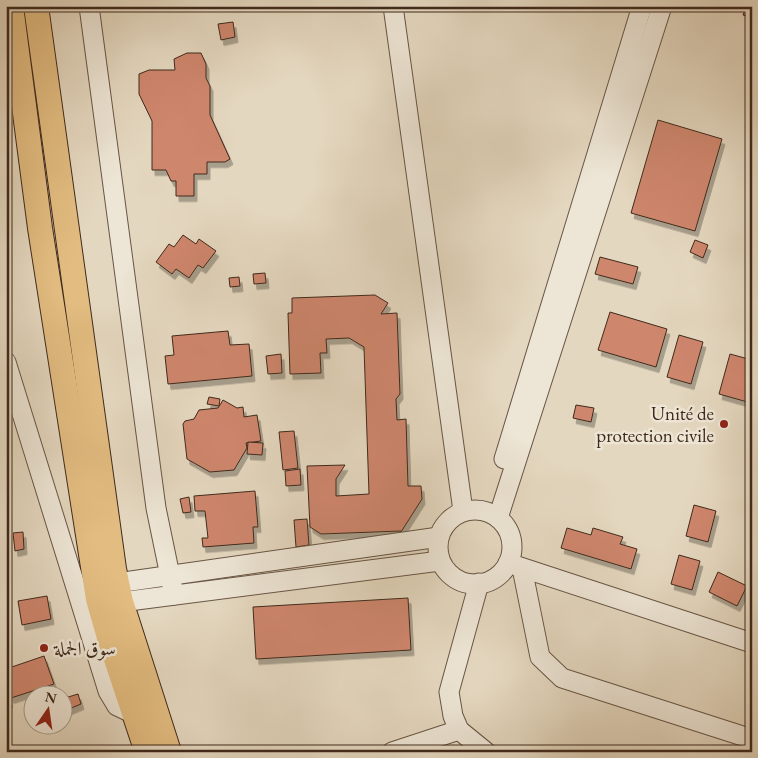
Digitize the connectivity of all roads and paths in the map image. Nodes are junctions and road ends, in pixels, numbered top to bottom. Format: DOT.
graph roads {
  1 [pos="11,6"];
  2 [pos="36,6"];
  3 [pos="89,6"];
  4 [pos="393,6"];
  5 [pos="642,6"];
  6 [pos="662,6"];
  7 [pos="6,362"];
  8 [pos="463,512"];
  9 [pos="493,515"];
  10 [pos="439,537"];
  11 [pos="440,561"];
  12 [pos="515,565"];
  13 [pos="171,575"];
  14 [pos="479,584"];
  15 [pos="119,592"];
  16 [pos="174,595"];
  17 [pos="752,643"];
  18 [pos="134,714"];
  19 [pos="459,730"];
  20 [pos="752,739"];
  21 [pos="147,752"];
  22 [pos="170,752"];
  23 [pos="392,752"];
  24 [pos="486,752"];
  1 -- 18 [label="main road"];
  2 -- 15 [label="main road"];
  3 -- 13 [label="street"];
  4 -- 8 [label="street"];
  5 -- 9 [label="street"];
  6 -- 9 [label="street"];
  7 -- 18 [label="street"];
  8 -- 9 [label="street"];
  8 -- 10 [label="street"];
  9 -- 12 [label="street"];
  10 -- 11 [label="street"];
  10 -- 13 [label="street"];
  11 -- 14 [label="street"];
  11 -- 16 [label="street"];
  12 -- 14 [label="street"];
  12 -- 17 [label="street"];
  12 -- 20 [label="street"];
  13 -- 15 [label="street"];
  13 -- 16 [label="street"];
  14 -- 19 [label="street"];
  15 -- 16 [label="street"];
  15 -- 22 [label="main road"];
  18 -- 21 [label="main road"];
  19 -- 23 [label="street"];
  19 -- 24 [label="street"];
}
